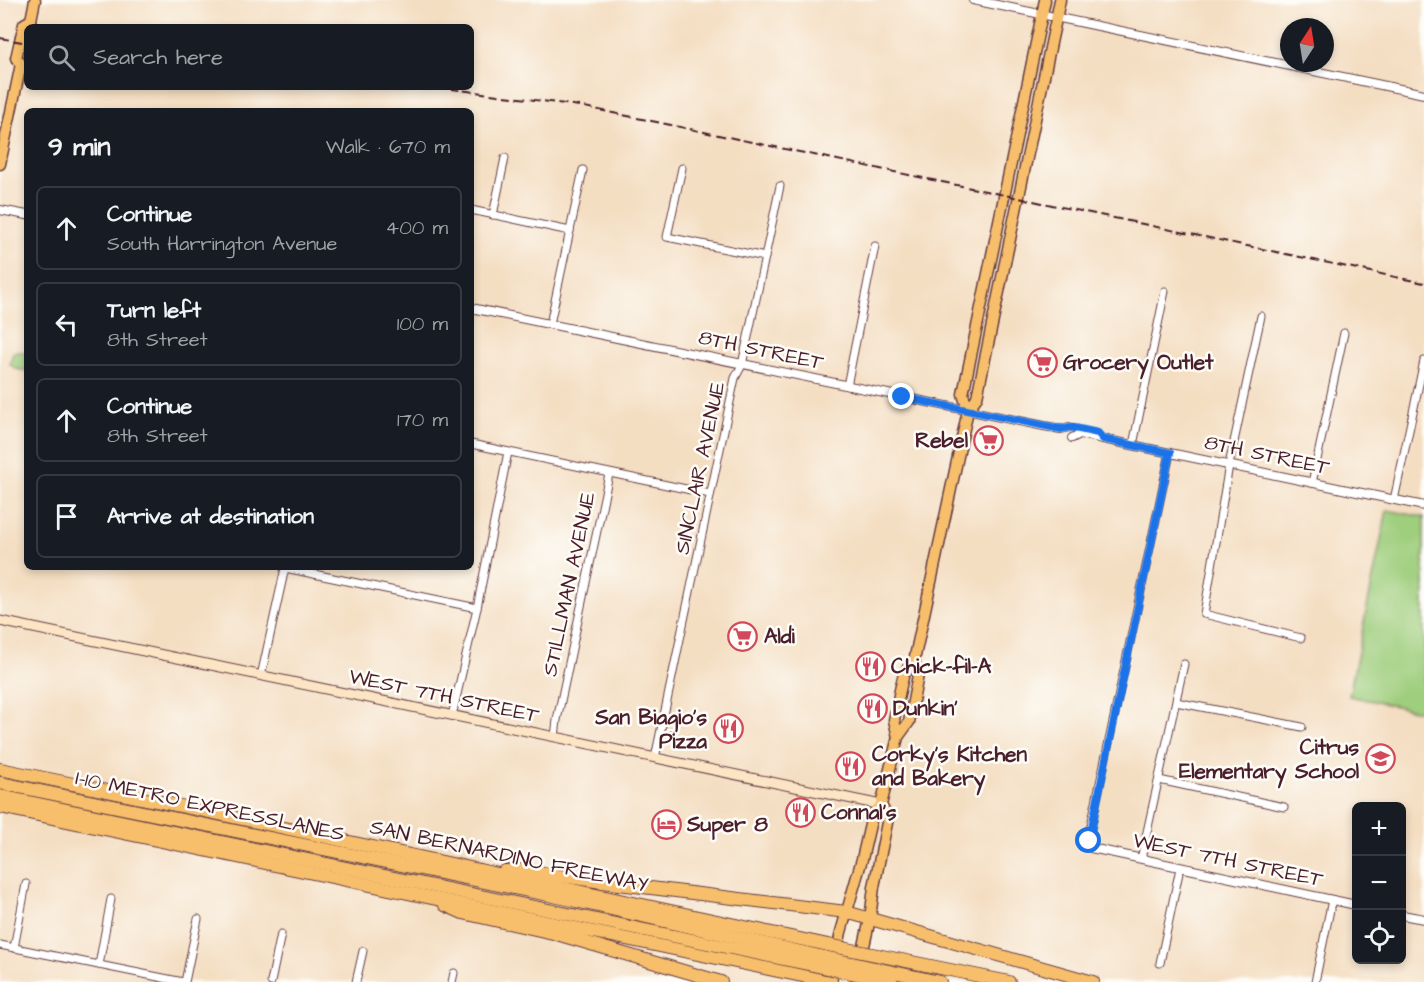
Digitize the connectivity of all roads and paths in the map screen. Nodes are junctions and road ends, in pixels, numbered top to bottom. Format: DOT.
graph roads {
  1 [pos="35,0"];
  2 [pos="973,0"];
  3 [pos="1046,0"];
  4 [pos="1060,0"];
  5 [pos="1042,14"];
  6 [pos="1056,17"];
  7 [pos="33,23"];
  8 [pos="24,63"];
  9 [pos="1031,67"];
  10 [pos="1424,94"];
  11 [pos="1021,113"];
  12 [pos="1036,117"];
  13 [pos="505,158"];
  14 [pos="0,164"];
  15 [pos="682,168"];
  16 [pos="583,170"];
  17 [pos="1022,178"];
  18 [pos="780,186"];
  19 [pos="0,210"];
  20 [pos="474,211"];
  21 [pos="24,214"];
  22 [pos="493,215"];
  23 [pos="999,218"];
  24 [pos="570,231"];
  25 [pos="875,246"];
  26 [pos="765,257"];
  27 [pos="1165,291"];
  28 [pos="996,306"];
  29 [pos="981,308"];
  30 [pos="474,309"];
  31 [pos="1261,316"];
  32 [pos="550,324"];
  33 [pos="1344,333"];
  34 [pos="986,351"];
  35 [pos="1424,361"];
  36 [pos="742,365"];
  37 [pos="847,386"];
  38 [pos="1416,400"];
  39 [pos="1424,402"];
  40 [pos="968,410"];
  41 [pos="1044,426"];
  42 [pos="1103,439"];
  43 [pos="474,445"];
  44 [pos="1133,445"];
  45 [pos="508,452"];
  46 [pos="1170,453"];
  47 [pos="1229,465"];
  48 [pos="609,474"];
  49 [pos="1312,483"];
  50 [pos="710,494"];
  51 [pos="1394,500"];
  52 [pos="1424,506"];
  53 [pos="285,570"];
  54 [pos="295,570"];
  55 [pos="477,608"];
  56 [pos="0,621"];
  57 [pos="1301,638"];
  58 [pos="1184,664"];
  59 [pos="261,676"];
  60 [pos="1176,702"];
  61 [pos="452,716"];
  62 [pos="1302,727"];
  63 [pos="555,737"];
  64 [pos="655,758"];
  65 [pos="0,770"];
  66 [pos="1159,780"];
  67 [pos="0,783"];
  68 [pos="0,796"];
  69 [pos="881,805"];
  70 [pos="0,807"];
  71 [pos="1284,807"];
  72 [pos="1091,848"];
  73 [pos="1142,859"];
  74 [pos="1180,868"];
  75 [pos="492,872"];
  76 [pos="26,884"];
  77 [pos="422,895"];
  78 [pos="563,898"];
  79 [pos="111,899"];
  80 [pos="1332,900"];
  81 [pos="1352,904"];
  82 [pos="649,905"];
  83 [pos="546,909"];
  84 [pos="846,912"];
  85 [pos="1406,916"];
  86 [pos="870,919"];
  87 [pos="1424,919"];
  88 [pos="198,920"];
  89 [pos="281,934"];
  90 [pos="607,935"];
  91 [pos="0,945"];
  92 [pos="14,948"];
  93 [pos="363,951"];
  94 [pos="1160,963"];
  95 [pos="99,965"];
  96 [pos="454,973"];
  97 [pos="875,973"];
  98 [pos="826,974"];
  99 [pos="184,982"];
  100 [pos="271,982"];
  101 [pos="356,982"];
  102 [pos="452,982"];
  103 [pos="721,982"];
  104 [pos="856,982"];
  105 [pos="892,982"];
  106 [pos="940,982"];
  107 [pos="1009,982"];
  108 [pos="1092,982"];
  109 [pos="1315,982"];
  1 -- 7 [label="main road"];
  2 -- 5 [label="street"];
  3 -- 5 [label="main road"];
  4 -- 6 [label="main road"];
  5 -- 6 [label="street"];
  5 -- 9 [label="main road"];
  6 -- 10 [label="street"];
  6 -- 12 [label="main road"];
  7 -- 8 [label="main road"];
  8 -- 14 [label="main road"];
  9 -- 11 [label="main road"];
  9 -- 12 [label="main road"];
  11 -- 17 [label="main road"];
  11 -- 23 [label="main road"];
  12 -- 17 [label="main road"];
  13 -- 22 [label="street"];
  15 -- 26 [label="street"];
  16 -- 24 [label="street"];
  17 -- 28 [label="main road"];
  18 -- 26 [label="street, SINCLAIR AVENUE"];
  19 -- 21 [label="street"];
  20 -- 22 [label="street"];
  22 -- 24 [label="street"];
  23 -- 28 [label="main road"];
  23 -- 29 [label="main road"];
  24 -- 32 [label="street"];
  25 -- 37 [label="street"];
  26 -- 36 [label="street, SINCLAIR AVENUE"];
  27 -- 44 [label="street"];
  28 -- 34 [label="main road"];
  29 -- 34 [label="main road"];
  29 -- 40 [label="main road"];
  30 -- 32 [label="street, 8TH STREET"];
  31 -- 47 [label="street"];
  32 -- 36 [label="street, 8TH STREET"];
  33 -- 49 [label="street"];
  34 -- 40 [label="main road"];
  35 -- 38 [label="street"];
  36 -- 37 [label="street, 8TH STREET"];
  36 -- 50 [label="street, SINCLAIR AVENUE"];
  37 -- 40 [label="street, 8TH STREET"];
  38 -- 39 [label="street"];
  38 -- 51 [label="street"];
  40 -- 41 [label="street, 8TH STREET"];
  40 -- 69 [label="main road"];
  41 -- 42 [label="street, 8TH STREET"];
  41 -- 42 [label="street, 8TH STREET"];
  42 -- 44 [label="street, 8TH STREET"];
  43 -- 45 [label="street"];
  44 -- 46 [label="street, 8TH STREET"];
  45 -- 48 [label="street"];
  45 -- 55 [label="street"];
  46 -- 47 [label="street, 8TH STREET"];
  46 -- 72 [label="street"];
  47 -- 49 [label="street, 8TH STREET"];
  47 -- 57 [label="street"];
  48 -- 50 [label="street"];
  48 -- 63 [label="street, STILLMAN AVENUE"];
  49 -- 51 [label="street, 8TH STREET"];
  50 -- 64 [label="street, SINCLAIR AVENUE"];
  51 -- 52 [label="street, 8TH STREET"];
  53 -- 59 [label="street"];
  54 -- 55 [label="street"];
  55 -- 61 [label="street"];
  56 -- 59 [label="main road, WEST 7TH STREET"];
  58 -- 60 [label="street"];
  59 -- 61 [label="main road, WEST 7TH STREET"];
  60 -- 62 [label="street"];
  60 -- 66 [label="street"];
  61 -- 63 [label="main road, WEST 7TH STREET"];
  63 -- 64 [label="main road, WEST 7TH STREET"];
  64 -- 69 [label="main road, WEST 7TH STREET"];
  65 -- 75 [label="highway, SAN BERNARDINO FREEWAY"];
  66 -- 71 [label="street"];
  66 -- 73 [label="street"];
  67 -- 78 [label="highway, I-10 METRO EXPRESSLANES"];
  68 -- 83 [label="highway, I-10 METRO EXPRESSLANES"];
  69 -- 84 [label="main road"];
  69 -- 86 [label="main road"];
  70 -- 77 [label="highway"];
  72 -- 73 [label="street, WEST 7TH STREET"];
  73 -- 74 [label="street, WEST 7TH STREET"];
  74 -- 80 [label="street, WEST 7TH STREET"];
  74 -- 94 [label="street"];
  75 -- 82 [label="highway, SAN BERNARDINO FREEWAY"];
  75 -- 84 [label="highway"];
  76 -- 92 [label="street"];
  77 -- 90 [label="highway"];
  77 -- 103 [label="highway"];
  78 -- 82 [label="highway"];
  78 -- 98 [label="highway, I-10 METRO EXPRESSLANES"];
  79 -- 95 [label="street"];
  80 -- 81 [label="street, WEST 7TH STREET"];
  80 -- 109 [label="street"];
  82 -- 107 [label="highway, SAN BERNARDINO FREEWAY, bridge"];
  83 -- 90 [label="highway"];
  83 -- 98 [label="highway, I-10 METRO EXPRESSLANES"];
  84 -- 86 [label="highway"];
  84 -- 98 [label="main road"];
  85 -- 87 [label="street"];
  86 -- 104 [label="main road"];
  86 -- 108 [label="highway"];
  88 -- 99 [label="street"];
  89 -- 100 [label="street"];
  90 -- 98 [label="highway"];
  91 -- 92 [label="street"];
  92 -- 95 [label="street"];
  93 -- 101 [label="street"];
  95 -- 99 [label="street"];
  96 -- 102 [label="street"];
  97 -- 98 [label="highway, I-10 METRO EXPRESSLANES, bridge"];
  97 -- 105 [label="highway, I-10 METRO EXPRESSLANES"];
  97 -- 106 [label="highway, I-10 METRO EXPRESSLANES"];
}
